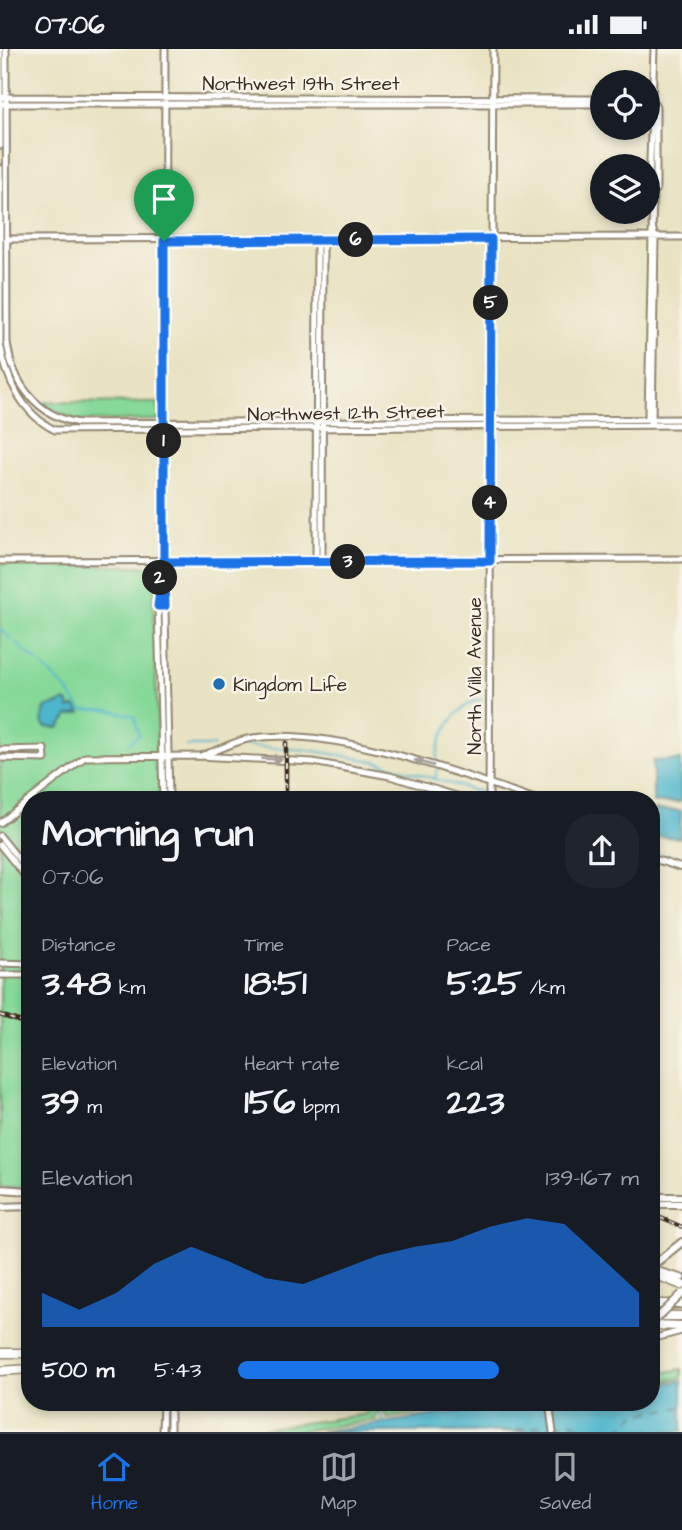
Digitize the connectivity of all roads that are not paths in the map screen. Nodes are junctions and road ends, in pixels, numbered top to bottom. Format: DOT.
graph roads {
  1 [pos="0,49"];
  2 [pos="6,49"];
  3 [pos="164,49"];
  4 [pos="493,49"];
  5 [pos="654,49"];
  6 [pos="652,70"];
  7 [pos="3,100"];
  8 [pos="492,101"];
  9 [pos="590,102"];
  10 [pos="164,103"];
  11 [pos="0,139"];
  12 [pos="656,140"];
  13 [pos="0,146"];
  14 [pos="0,168"];
  15 [pos="652,237"];
  16 [pos="682,237"];
  17 [pos="2,239"];
  18 [pos="491,239"];
  19 [pos="320,240"];
  20 [pos="164,241"];
  21 [pos="682,419"];
  22 [pos="651,421"];
  23 [pos="490,423"];
  24 [pos="320,425"];
  25 [pos="682,425"];
  26 [pos="164,426"];
  27 [pos="682,559"];
  28 [pos="0,561"];
  29 [pos="490,561"];
  30 [pos="164,562"];
  31 [pos="319,562"];
  32 [pos="150,563"];
  33 [pos="160,578"];
  34 [pos="161,606"];
  35 [pos="0,750"];
  36 [pos="21,750"];
  37 [pos="165,756"];
  38 [pos="198,756"];
  39 [pos="0,758"];
  40 [pos="21,759"];
  41 [pos="489,784"];
  42 [pos="40,791"];
  43 [pos="163,791"];
  44 [pos="168,791"];
  45 [pos="440,791"];
  46 [pos="489,791"];
  47 [pos="510,791"];
  48 [pos="21,806"];
  49 [pos="0,823"];
  50 [pos="0,836"];
  51 [pos="0,845"];
  52 [pos="660,861"];
  53 [pos="21,862"];
  54 [pos="682,868"];
  55 [pos="21,871"];
  56 [pos="0,964"];
  57 [pos="21,964"];
  58 [pos="0,975"];
  59 [pos="21,975"];
  60 [pos="0,1189"];
  61 [pos="21,1190"];
  62 [pos="660,1198"];
  63 [pos="682,1198"];
  64 [pos="660,1204"];
  65 [pos="682,1204"];
  66 [pos="21,1206"];
  67 [pos="0,1207"];
  68 [pos="682,1243"];
  69 [pos="660,1262"];
  70 [pos="660,1272"];
  71 [pos="660,1274"];
  72 [pos="682,1278"];
  73 [pos="682,1285"];
  74 [pos="682,1294"];
  75 [pos="660,1304"];
  76 [pos="682,1304"];
  77 [pos="660,1315"];
  78 [pos="660,1316"];
  79 [pos="682,1316"];
  80 [pos="660,1325"];
  81 [pos="682,1329"];
  82 [pos="660,1336"];
  83 [pos="0,1353"];
  84 [pos="21,1353"];
  85 [pos="21,1368"];
  86 [pos="0,1369"];
  87 [pos="163,1411"];
  88 [pos="170,1411"];
  89 [pos="550,1411"];
  90 [pos="162,1430"];
  91 [pos="170,1430"];
  92 [pos="553,1432"];
  1 -- 7 [label="street"];
  2 -- 7 [label="street"];
  3 -- 10 [label="street"];
  4 -- 8 [label="street, North Villa Avenue"];
  5 -- 6 [label="street"];
  7 -- 10 [label="street, Northwest 19th Street"];
  7 -- 11 [label="street"];
  7 -- 17 [label="street"];
  8 -- 9 [label="street, Northwest 19th Street"];
  8 -- 10 [label="street, Northwest 19th Street"];
  8 -- 18 [label="street, North Villa Avenue"];
  10 -- 20 [label="street"];
  11 -- 13 [label="street"];
  12 -- 15 [label="street"];
  14 -- 17 [label="street"];
  15 -- 16 [label="street"];
  15 -- 18 [label="street"];
  15 -- 22 [label="street"];
  17 -- 20 [label="street"];
  17 -- 26 [label="street, Northwest 12th Street"];
  17 -- 26 [label="street, Northwest 12th Street"];
  18 -- 19 [label="street"];
  18 -- 23 [label="street, North Villa Avenue"];
  19 -- 20 [label="street"];
  19 -- 24 [label="street"];
  20 -- 26 [label="street"];
  21 -- 22 [label="street, Northwest 12th Street"];
  22 -- 23 [label="street, Northwest 12th Street"];
  22 -- 25 [label="street, Northwest 12th Street"];
  23 -- 24 [label="street, Northwest 12th Street"];
  23 -- 29 [label="street, North Villa Avenue"];
  24 -- 26 [label="street, Northwest 12th Street"];
  24 -- 31 [label="street"];
  26 -- 30 [label="street"];
  27 -- 29 [label="street"];
  28 -- 32 [label="street"];
  29 -- 31 [label="street"];
  29 -- 41 [label="street, North Villa Avenue"];
  30 -- 31 [label="street"];
  30 -- 32 [label="street"];
  30 -- 33 [label="street"];
  30 -- 34 [label="street"];
  32 -- 33 [label="street"];
  33 -- 34 [label="street"];
  34 -- 37 [label="street"];
  35 -- 36 [label="street"];
  36 -- 40 [label="street"];
  36 -- 40 [label="street"];
  37 -- 38 [label="street"];
  37 -- 42 [label="street"];
  37 -- 43 [label="street"];
  37 -- 44 [label="street"];
  41 -- 38 [label="street, one-way"];
  38 -- 45 [label="street, one-way"];
  39 -- 40 [label="street"];
  41 -- 46 [label="street, North Villa Avenue"];
  41 -- 47 [label="street"];
  48 -- 49 [label="street"];
  50 -- 53 [label="street"];
  51 -- 55 [label="street"];
  52 -- 54 [label="street"];
  56 -- 57 [label="street"];
  58 -- 59 [label="street"];
  60 -- 61 [label="main road"];
  62 -- 63 [label="main road"];
  64 -- 65 [label="main road"];
  66 -- 67 [label="main road"];
  68 -- 69 [label="main road"];
  70 -- 72 [label="street"];
  71 -- 73 [label="highway"];
  74 -- 77 [label="main road, bridge"];
  75 -- 76 [label="highway"];
  78 -- 79 [label="highway"];
  80 -- 81 [label="highway"];
  81 -- 82 [label="street"];
  83 -- 84 [label="highway"];
  85 -- 86 [label="highway"];
  87 -- 90 [label="street"];
  88 -- 91 [label="street"];
  89 -- 92 [label="street"];
}
